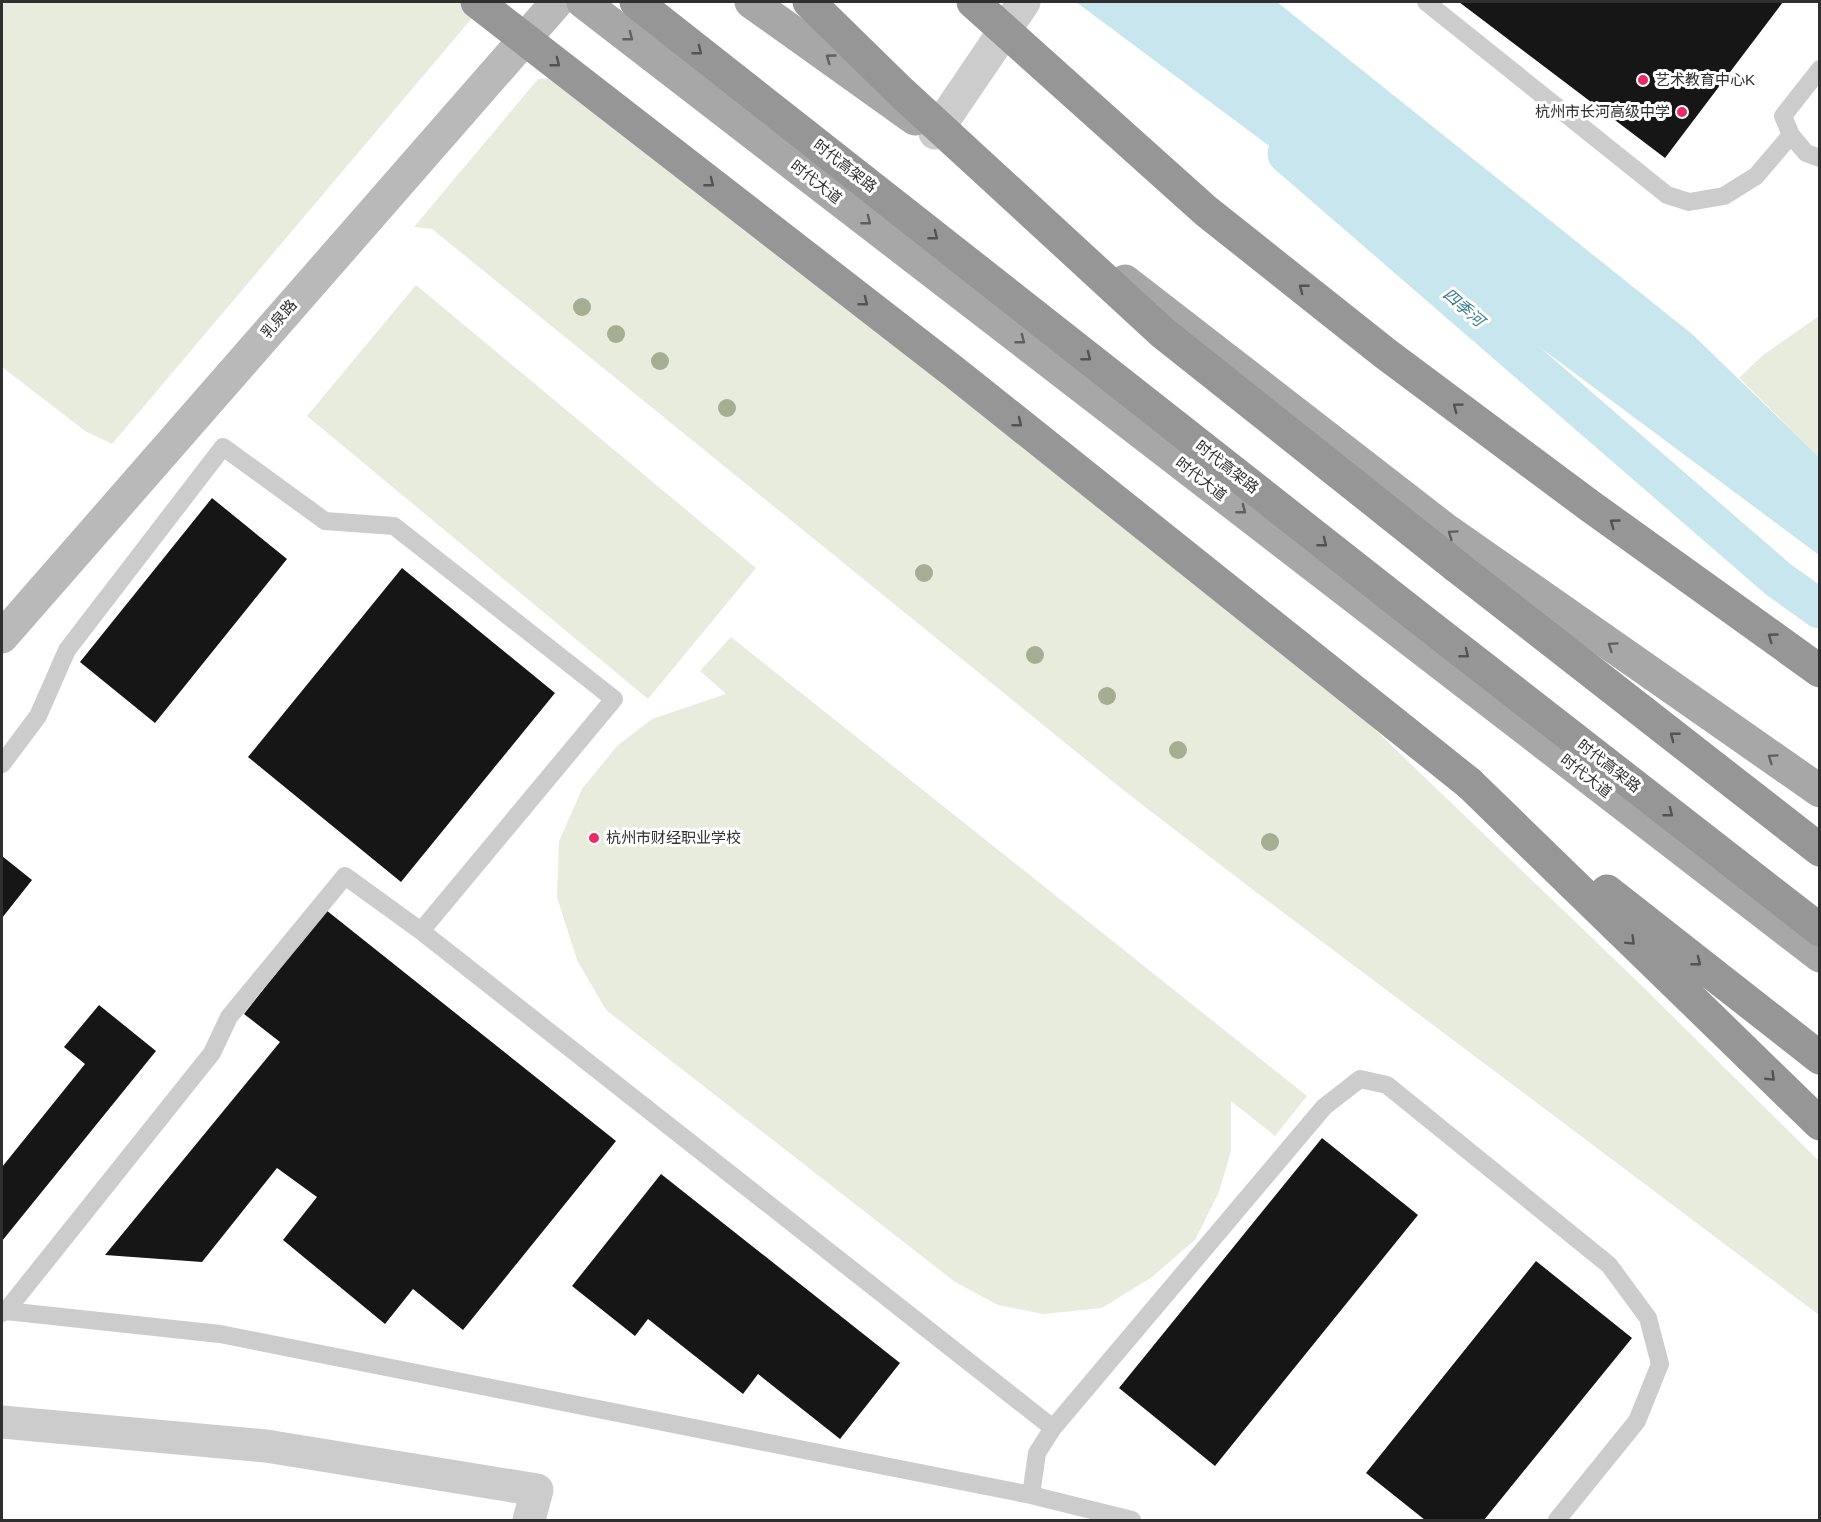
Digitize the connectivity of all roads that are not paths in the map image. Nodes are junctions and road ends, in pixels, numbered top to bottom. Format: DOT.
graph roads {
  1 [pos="477,2"];
  2 [pos="557,2"];
  3 [pos="583,2"];
  4 [pos="636,2"];
  5 [pos="751,2"];
  6 [pos="809,2"];
  7 [pos="973,2"];
  8 [pos="1024,2"];
  9 [pos="1426,2"];
  10 [pos="1820,69"];
  11 [pos="935,133"];
  12 [pos="1791,135"];
  13 [pos="1820,158"];
  14 [pos="2,637"];
  15 [pos="1820,671"];
  16 [pos="2,764"];
  17 [pos="1469,783"];
  18 [pos="1820,791"];
  19 [pos="1820,850"];
  20 [pos="1820,930"];
  21 [pos="421,931"];
  22 [pos="1820,956"];
  23 [pos="1820,1058"];
  24 [pos="1820,1124"];
  25 [pos="4,1312"];
  26 [pos="2,1422"];
  27 [pos="1053,1428"];
  28 [pos="1031,1495"];
  29 [pos="533,1505"];
  30 [pos="1132,1521"];
  31 [pos="1557,1521"];
  1 -- 17 [label="highway, one-way, bridge"];
  2 -- 14 [label="street, 乳泉路"];
  3 -- 22 [label="main road, 时代大道, one-way"];
  4 -- 20 [label="highway, 时代高架路, one-way"];
  11 -- 5 [label="main road, one-way"];
  19 -- 6 [label="highway, one-way, bridge"];
  15 -- 7 [label="highway, one-way, bridge"];
  8 -- 11 [label="street"];
  9 -- 12 [label="lane"];
  10 -- 12 [label="lane"];
  18 -- 11 [label="main road, one-way"];
  12 -- 13 [label="lane"];
  16 -- 21 [label="lane"];
  17 -- 23 [label="highway, one-way"];
  17 -- 24 [label="highway, one-way"];
  21 -- 25 [label="lane"];
  21 -- 27 [label="lane"];
  25 -- 28 [label="lane"];
  26 -- 29 [label="street"];
  27 -- 28 [label="lane"];
  27 -- 31 [label="lane"];
  28 -- 30 [label="lane"];
}
